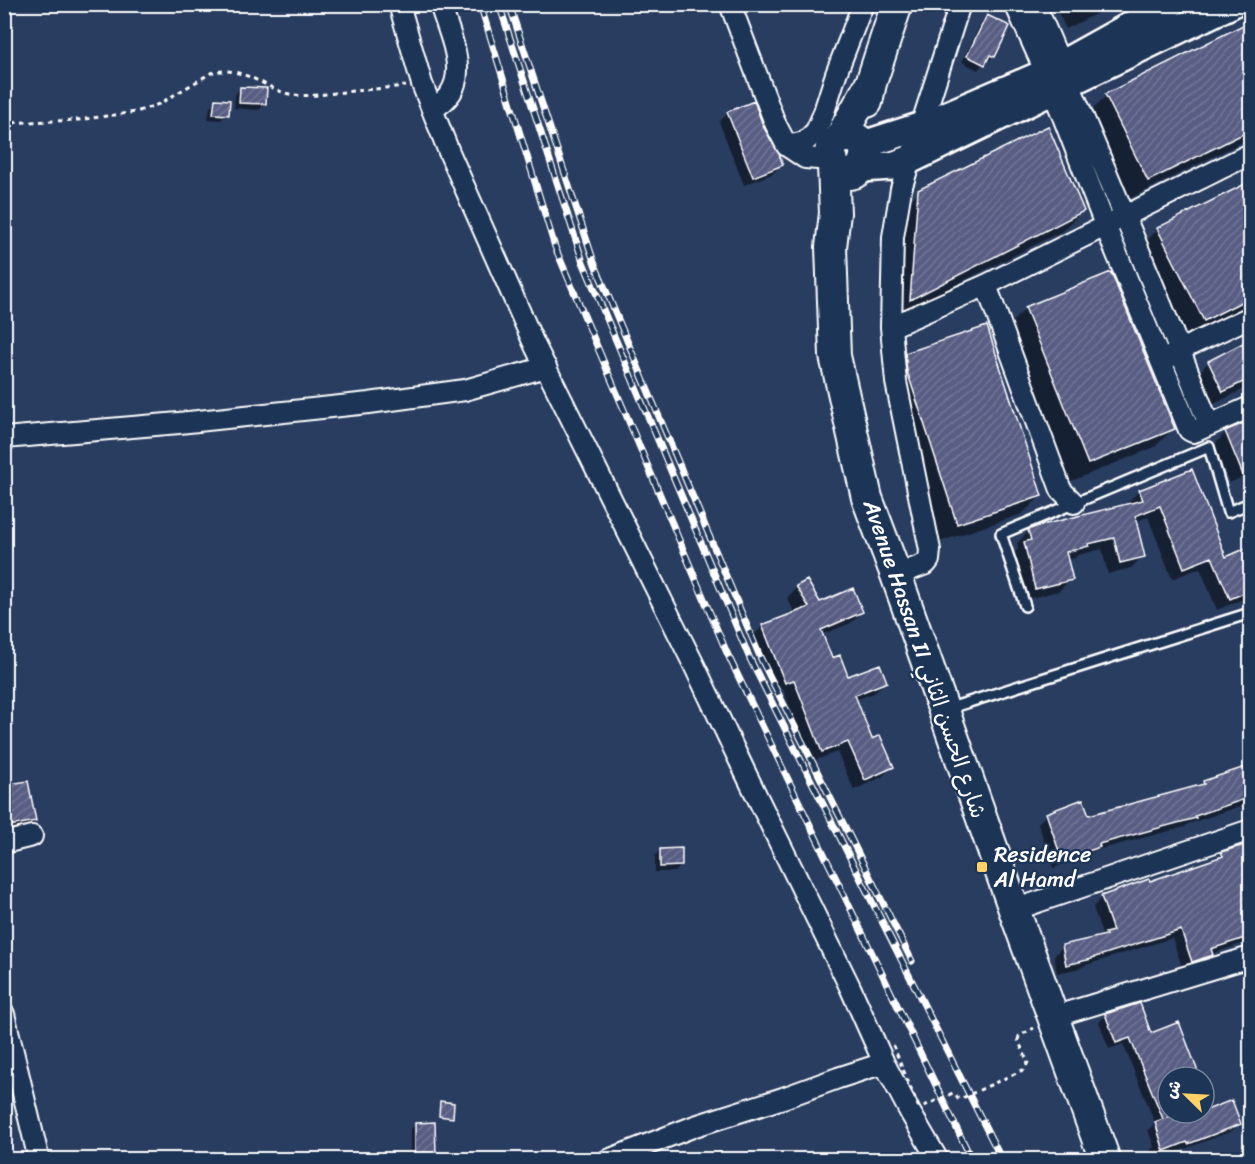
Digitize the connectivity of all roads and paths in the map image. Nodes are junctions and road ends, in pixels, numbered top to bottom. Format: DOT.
graph roads {
  1 [pos="399,4"];
  2 [pos="440,4"];
  3 [pos="730,4"];
  4 [pos="863,4"];
  5 [pos="897,4"];
  6 [pos="960,4"];
  7 [pos="1015,4"];
  8 [pos="1035,4"];
  9 [pos="1170,4"];
  10 [pos="1231,4"];
  11 [pos="1057,78"];
  12 [pos="422,84"];
  13 [pos="432,109"];
  14 [pos="4,123"];
  15 [pos="922,126"];
  16 [pos="787,146"];
  17 [pos="1251,154"];
  18 [pos="848,156"];
  19 [pos="909,160"];
  20 [pos="1125,216"];
  21 [pos="1105,225"];
  22 [pos="986,285"];
  23 [pos="1251,317"];
  24 [pos="891,327"];
  25 [pos="1180,350"];
  26 [pos="1161,363"];
  27 [pos="546,367"];
  28 [pos="1251,408"];
  29 [pos="1209,425"];
  30 [pos="4,438"];
  31 [pos="1074,503"];
  32 [pos="1251,503"];
  33 [pos="896,575"];
  34 [pos="1025,606"];
  35 [pos="1251,613"];
  36 [pos="942,710"];
  37 [pos="1251,830"];
  38 [pos="32,836"];
  39 [pos="4,843"];
  40 [pos="1014,910"];
  41 [pos="1251,957"];
  42 [pos="4,1014"];
  43 [pos="1053,1017"];
  44 [pos="1018,1040"];
  45 [pos="893,1045"];
  46 [pos="884,1063"];
  47 [pos="924,1137"];
  48 [pos="39,1160"];
  49 [pos="608,1160"];
  50 [pos="920,1160"];
  51 [pos="938,1160"];
  52 [pos="1105,1160"];
  1 -- 12 [label="street"];
  2 -- 13 [label="street"];
  3 -- 16 [label="street"];
  4 -- 16 [label="street"];
  5 -- 18 [label="main road, Avenue Hassan II شارع الحسن الثاني"];
  6 -- 15 [label="street"];
  7 -- 11 [label="street"];
  8 -- 11 [label="street"];
  9 -- 11 [label="street"];
  10 -- 11 [label="street"];
  11 -- 15 [label="street"];
  11 -- 19 [label="street"];
  11 -- 20 [label="street"];
  11 -- 21 [label="street"];
  12 -- 13 [label="street"];
  12 -- 14 [label="path"];
  13 -- 27 [label="street"];
  15 -- 18 [label="street"];
  15 -- 19 [label="street"];
  16 -- 18 [label="street"];
  17 -- 20 [label="street"];
  18 -- 19 [label="street"];
  18 -- 33 [label="main road, Avenue Hassan II شارع الحسن الثاني"];
  19 -- 24 [label="street"];
  20 -- 21 [label="street"];
  20 -- 25 [label="street"];
  21 -- 22 [label="street"];
  21 -- 26 [label="street"];
  22 -- 24 [label="street"];
  22 -- 31 [label="street"];
  23 -- 25 [label="street"];
  24 -- 33 [label="street"];
  25 -- 26 [label="street"];
  25 -- 29 [label="street"];
  26 -- 29 [label="street"];
  27 -- 30 [label="street"];
  27 -- 46 [label="street"];
  28 -- 29 [label="street"];
  31 -- 32 [label="lane"];
  31 -- 34 [label="lane"];
  33 -- 36 [label="main road, Avenue Hassan II شارع الحسن الثاني"];
  35 -- 36 [label="lane"];
  36 -- 40 [label="main road, Avenue Hassan II شارع الحسن الثاني"];
  37 -- 40 [label="street"];
  38 -- 39 [label="street"];
  40 -- 43 [label="main road, Avenue Hassan II شارع الحسن الثاني"];
  41 -- 43 [label="street"];
  42 -- 48 [label="street"];
  43 -- 52 [label="main road, Avenue Hassan II شارع الحسن الثاني"];
  44 -- 45 [label="path, bridge"];
  46 -- 47 [label="street"];
  46 -- 49 [label="street"];
  47 -- 50 [label="street"];
  47 -- 51 [label="street"];
}
